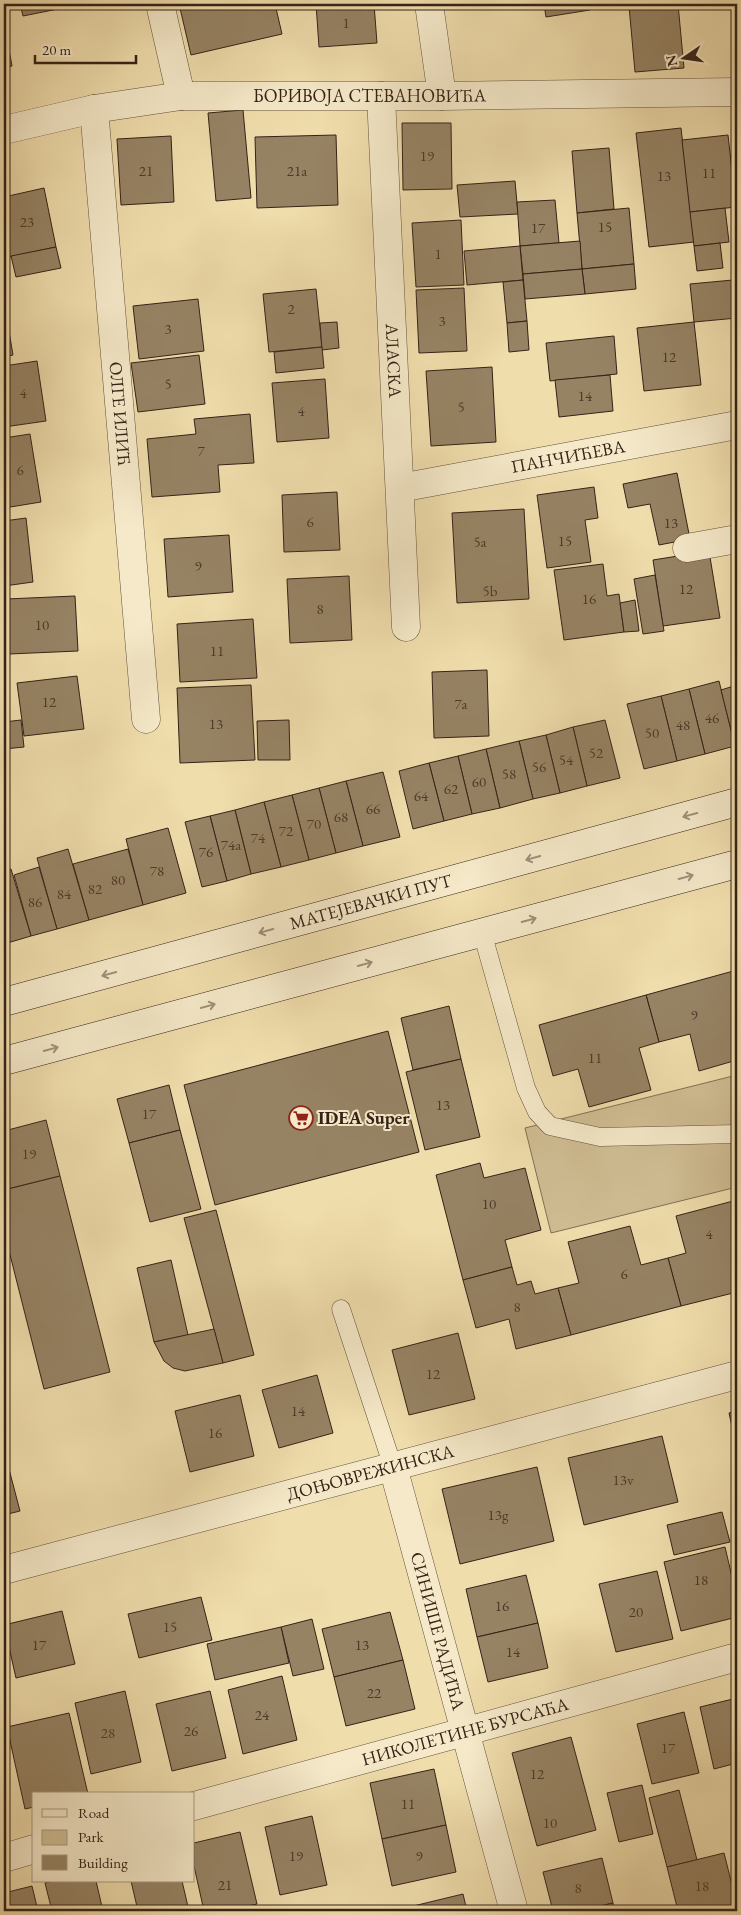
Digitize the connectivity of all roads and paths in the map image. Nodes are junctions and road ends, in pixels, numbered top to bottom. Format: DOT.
graph roads {
  1 [pos="160,4"];
  2 [pos="429,4"];
  3 [pos="737,92"];
  4 [pos="181,96"];
  5 [pos="381,96"];
  6 [pos="442,96"];
  7 [pos="94,109"];
  8 [pos="4,130"];
  9 [pos="737,425"];
  10 [pos="400,488"];
  11 [pos="737,539"];
  12 [pos="687,548"];
  13 [pos="406,627"];
  14 [pos="146,719"];
  15 [pos="737,802"];
  16 [pos="737,864"];
  17 [pos="482,932"];
  18 [pos="4,1002"];
  19 [pos="4,1061"];
  20 [pos="737,1134"];
  21 [pos="341,1309"];
  22 [pos="737,1375"];
  23 [pos="393,1467"];
  24 [pos="4,1570"];
  25 [pos="737,1657"];
  26 [pos="465,1731"];
  27 [pos="195,1806"];
  28 [pos="32,1851"];
  29 [pos="4,1858"];
  30 [pos="514,1911"];
  1 -- 4 [label="street"];
  2 -- 6 [label="street"];
  3 -- 6 [label="street, БОРИВОЈА СТЕВАНОВИЋА"];
  4 -- 5 [label="street, БОРИВОЈА СТЕВАНОВИЋА"];
  4 -- 7 [label="street, БОРИВОЈА СТЕВАНОВИЋА"];
  5 -- 6 [label="street, БОРИВОЈА СТЕВАНОВИЋА"];
  5 -- 10 [label="street, АЛАСКА"];
  7 -- 8 [label="street, БОРИВОЈА СТЕВАНОВИЋА"];
  7 -- 14 [label="street, ОЛГЕ ИЛИЋ"];
  9 -- 10 [label="street, ПАНЧИЋЕВА"];
  10 -- 13 [label="street, АЛАСКА"];
  11 -- 12 [label="street"];
  15 -- 18 [label="street, МАТЕЈЕВАЧКИ ПУТ, one-way"];
  17 -- 16 [label="street, one-way"];
  19 -- 17 [label="street, one-way"];
  17 -- 20 [label="lane"];
  21 -- 23 [label="lane"];
  22 -- 23 [label="street, ДОЊОВРЕЖИНСКА"];
  23 -- 24 [label="street, ДОЊОВРЕЖИНСКА"];
  23 -- 26 [label="street, СИНИШЕ РАДИЋА"];
  25 -- 26 [label="street, НИКОЛЕТИНЕ БУРСАЋА"];
  26 -- 27 [label="street, НИКОЛЕТИНЕ БУРСАЋА"];
  26 -- 30 [label="street, СИНИШЕ РАДИЋА"];
  28 -- 29 [label="street"];
}
